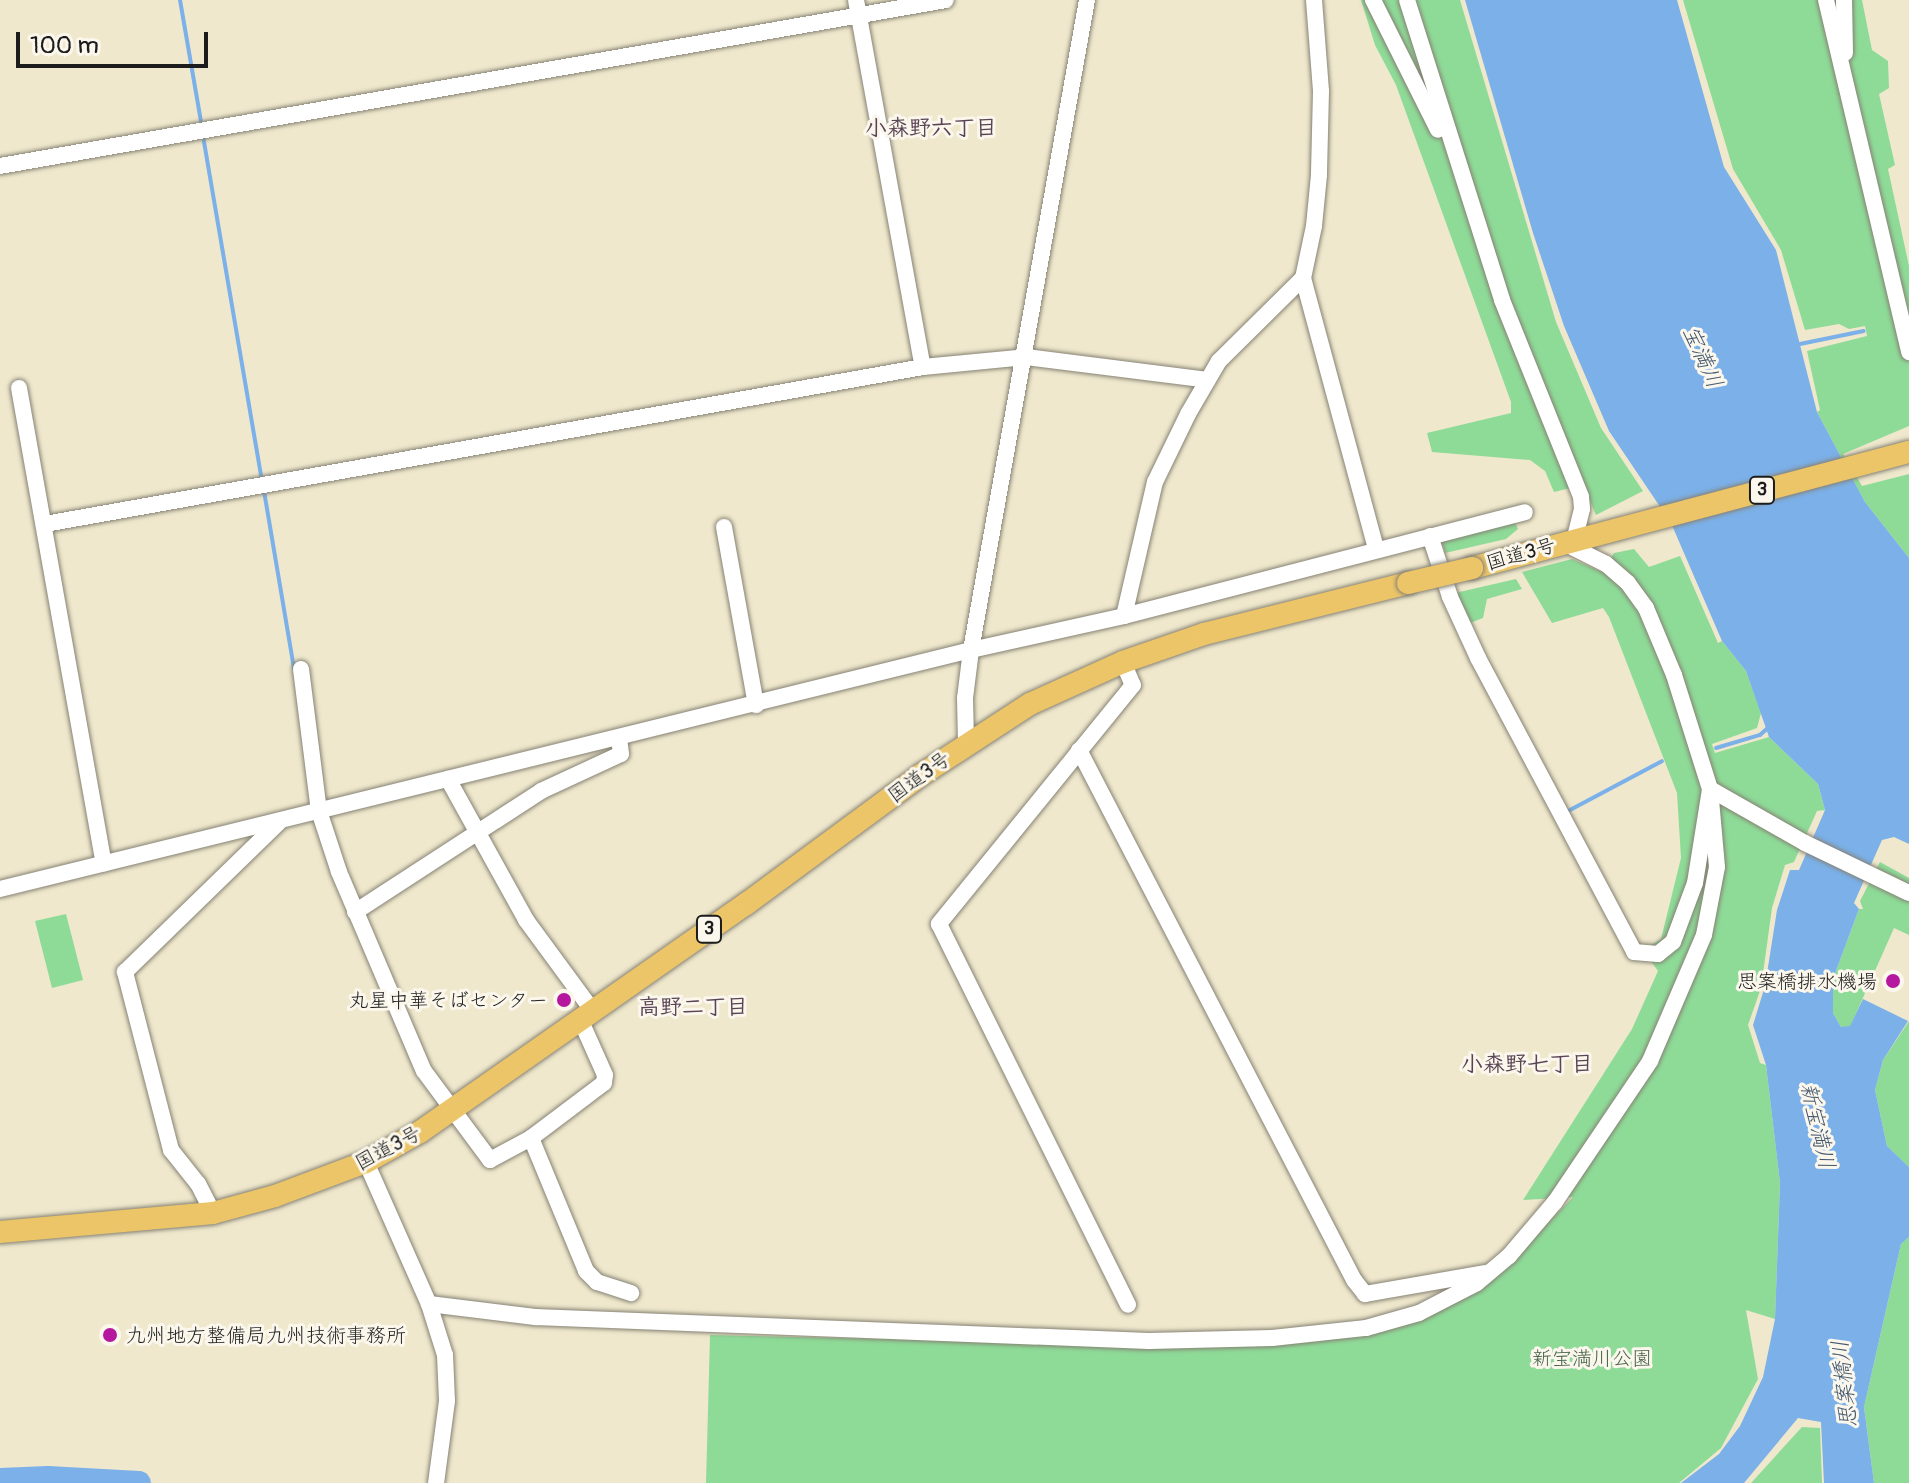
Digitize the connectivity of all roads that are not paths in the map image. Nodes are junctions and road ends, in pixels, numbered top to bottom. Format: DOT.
graph roads {
  1 [pos="946,0"];
  2 [pos="1087,0"];
  3 [pos="1314,0"];
  4 [pos="1373,0"];
  5 [pos="1407,0"];
  6 [pos="1826,0"];
  7 [pos="1844,0"];
  8 [pos="858,7"];
  9 [pos="1842,67"];
  10 [pos="1451,143"];
  11 [pos="0,166"];
  12 [pos="1303,278"];
  13 [pos="1909,352"];
  14 [pos="1026,357"];
  15 [pos="923,367"];
  16 [pos="1208,380"];
  17 [pos="19,388"];
  18 [pos="1909,452"];
  19 [pos="1525,512"];
  20 [pos="45,524"];
  21 [pos="724,527"];
  22 [pos="1430,536"];
  23 [pos="1568,540"];
  24 [pos="1376,548"];
  25 [pos="1124,616"];
  26 [pos="971,650"];
  27 [pos="1123,662"];
  28 [pos="301,669"];
  29 [pos="756,705"];
  30 [pos="619,737"];
  31 [pos="966,743"];
  32 [pos="1079,750"];
  33 [pos="448,779"];
  34 [pos="1710,789"];
  35 [pos="319,811"];
  36 [pos="280,821"];
  37 [pos="476,831"];
  38 [pos="104,863"];
  39 [pos="0,889"];
  40 [pos="1909,893"];
  41 [pos="355,912"];
  42 [pos="586,1015"];
  43 [pos="453,1109"];
  44 [pos="531,1138"];
  45 [pos="366,1162"];
  46 [pos="213,1213"];
  47 [pos="0,1232"];
  48 [pos="1491,1272"];
  49 [pos="631,1293"];
  50 [pos="429,1304"];
  51 [pos="1128,1305"];
  52 [pos="436,1483"];
  1 -- 8 [label="street"];
  2 -- 14 [label="street"];
  3 -- 12 [label="street"];
  4 -- 10 [label="street"];
  5 -- 10 [label="street"];
  6 -- 9 [label="street"];
  7 -- 9 [label="street"];
  8 -- 11 [label="street"];
  8 -- 15 [label="street"];
  9 -- 13 [label="street"];
  10 -- 23 [label="street"];
  12 -- 16 [label="street"];
  12 -- 24 [label="street"];
  14 -- 15 [label="street"];
  14 -- 16 [label="street"];
  14 -- 26 [label="street"];
  15 -- 20 [label="street"];
  16 -- 25 [label="street"];
  17 -- 20 [label="street"];
  18 -- 23 [label="highway, 国道3号 / 3"];
  19 -- 22 [label="street"];
  20 -- 38 [label="street"];
  21 -- 29 [label="street"];
  22 -- 24 [label="street"];
  22 -- 34 [label="street"];
  23 -- 27 [label="highway, 国道3号 / 3, bridge"];
  23 -- 34 [label="street"];
  24 -- 25 [label="street"];
  25 -- 26 [label="street"];
  26 -- 29 [label="street"];
  26 -- 31 [label="street"];
  27 -- 31 [label="highway, 国道3号 / 3"];
  27 -- 32 [label="street"];
  28 -- 35 [label="street"];
  29 -- 30 [label="street"];
  30 -- 33 [label="street"];
  30 -- 37 [label="street"];
  31 -- 42 [label="highway, 国道3号 / 3"];
  32 -- 48 [label="street"];
  32 -- 51 [label="street"];
  33 -- 35 [label="street"];
  33 -- 37 [label="street"];
  34 -- 40 [label="street"];
  34 -- 48 [label="street"];
  35 -- 36 [label="street"];
  35 -- 41 [label="street"];
  36 -- 38 [label="street"];
  36 -- 46 [label="street"];
  37 -- 41 [label="street"];
  37 -- 42 [label="street"];
  38 -- 39 [label="street"];
  41 -- 43 [label="street"];
  42 -- 43 [label="highway, 国道3号 / 3"];
  42 -- 44 [label="street"];
  43 -- 44 [label="street"];
  43 -- 45 [label="highway, 国道3号 / 3"];
  44 -- 49 [label="street"];
  45 -- 46 [label="highway, 国道3号 / 3"];
  45 -- 50 [label="street"];
  46 -- 47 [label="highway, 国道3号 / 3"];
  48 -- 50 [label="street"];
  50 -- 52 [label="street"];
}
